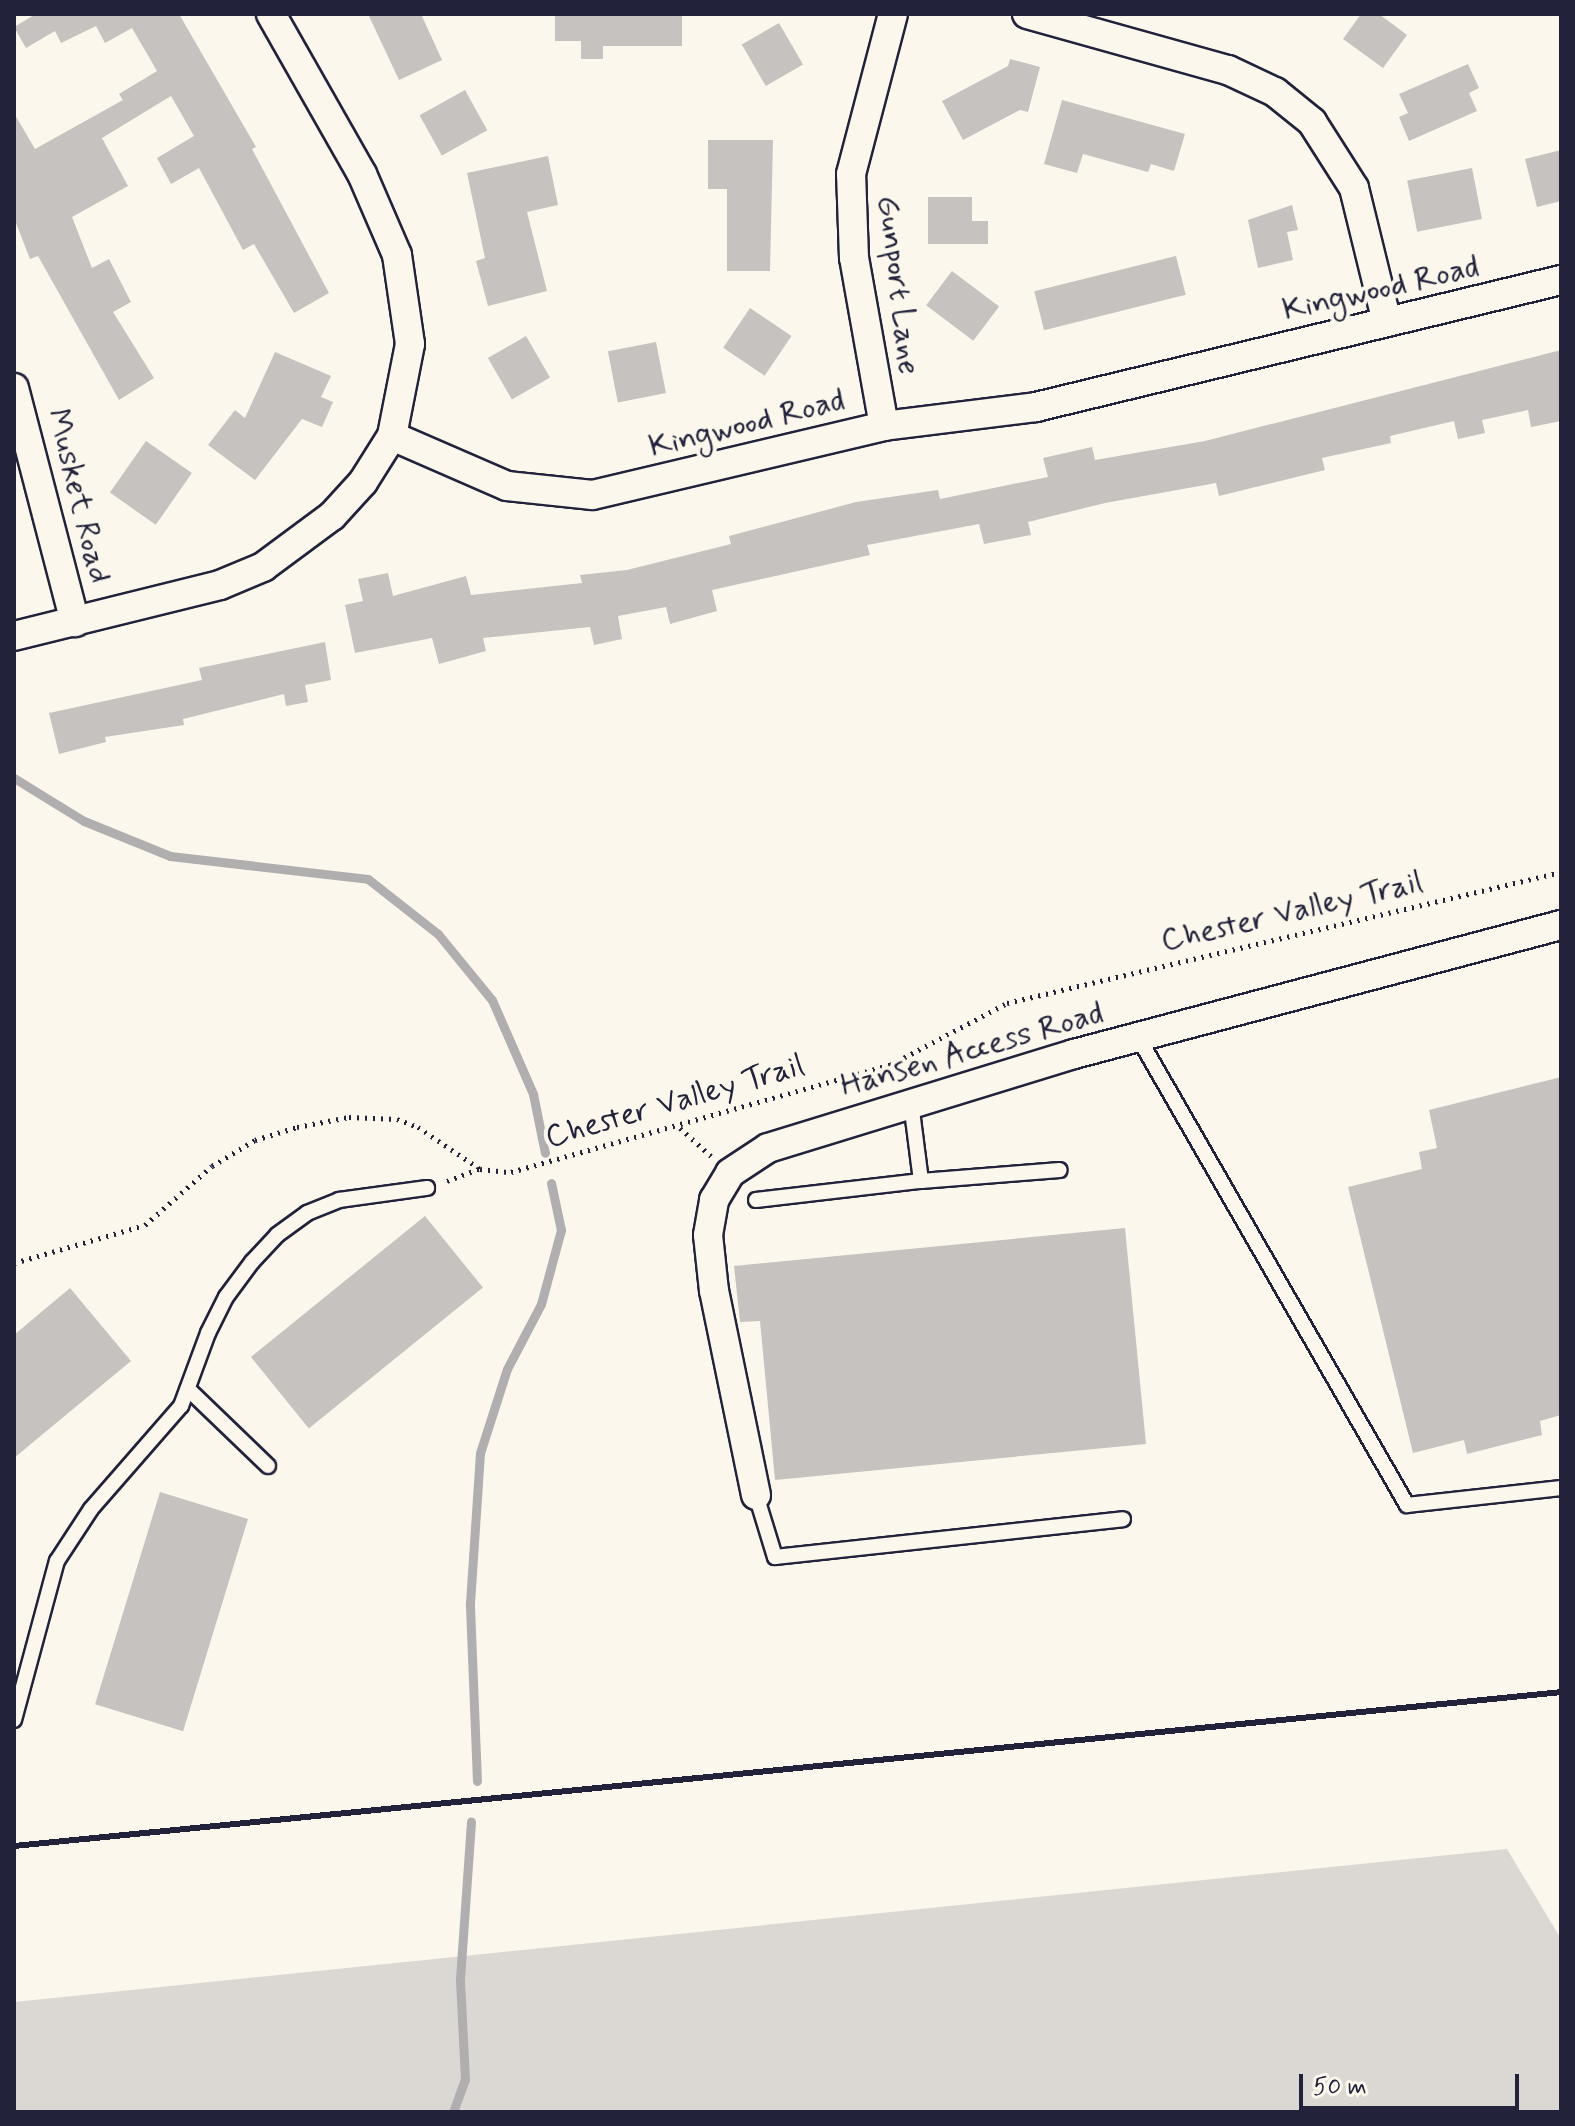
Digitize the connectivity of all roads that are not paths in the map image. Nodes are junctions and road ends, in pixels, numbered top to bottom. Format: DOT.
graph roads {
  1 [pos="271,14"];
  2 [pos="893,14"];
  3 [pos="1027,14"];
  4 [pos="1561,280"];
  5 [pos="1387,322"];
  6 [pos="14,388"];
  7 [pos="884,426"];
  8 [pos="392,436"];
  9 [pos="75,622"];
  10 [pos="14,636"];
  11 [pos="1561,925"];
  12 [pos="1138,1037"];
  13 [pos="911,1103"];
  14 [pos="1060,1170"];
  15 [pos="921,1181"];
  16 [pos="427,1188"];
  17 [pos="756,1200"];
  18 [pos="188,1389"];
  19 [pos="268,1466"];
  20 [pos="1561,1488"];
  21 [pos="756,1495"];
  22 [pos="1123,1519"];
  23 [pos="14,1720"];
  1 -- 8 [label="street"];
  2 -- 7 [label="street, Gunport Lane"];
  3 -- 5 [label="street"];
  4 -- 5 [label="street, Kingwood Road"];
  5 -- 7 [label="street, Kingwood Road"];
  6 -- 9 [label="street, Musket Road"];
  7 -- 8 [label="street, Kingwood Road"];
  8 -- 9 [label="street"];
  9 -- 10 [label="street"];
  11 -- 12 [label="street, Hansen Access Road"];
  12 -- 13 [label="street, Hansen Access Road"];
  12 -- 20 [label="lane"];
  13 -- 15 [label="lane"];
  13 -- 21 [label="street, Hansen Access Road"];
  14 -- 15 [label="lane"];
  15 -- 17 [label="lane"];
  16 -- 18 [label="lane"];
  18 -- 19 [label="lane"];
  18 -- 23 [label="lane"];
  21 -- 22 [label="lane"];
}
